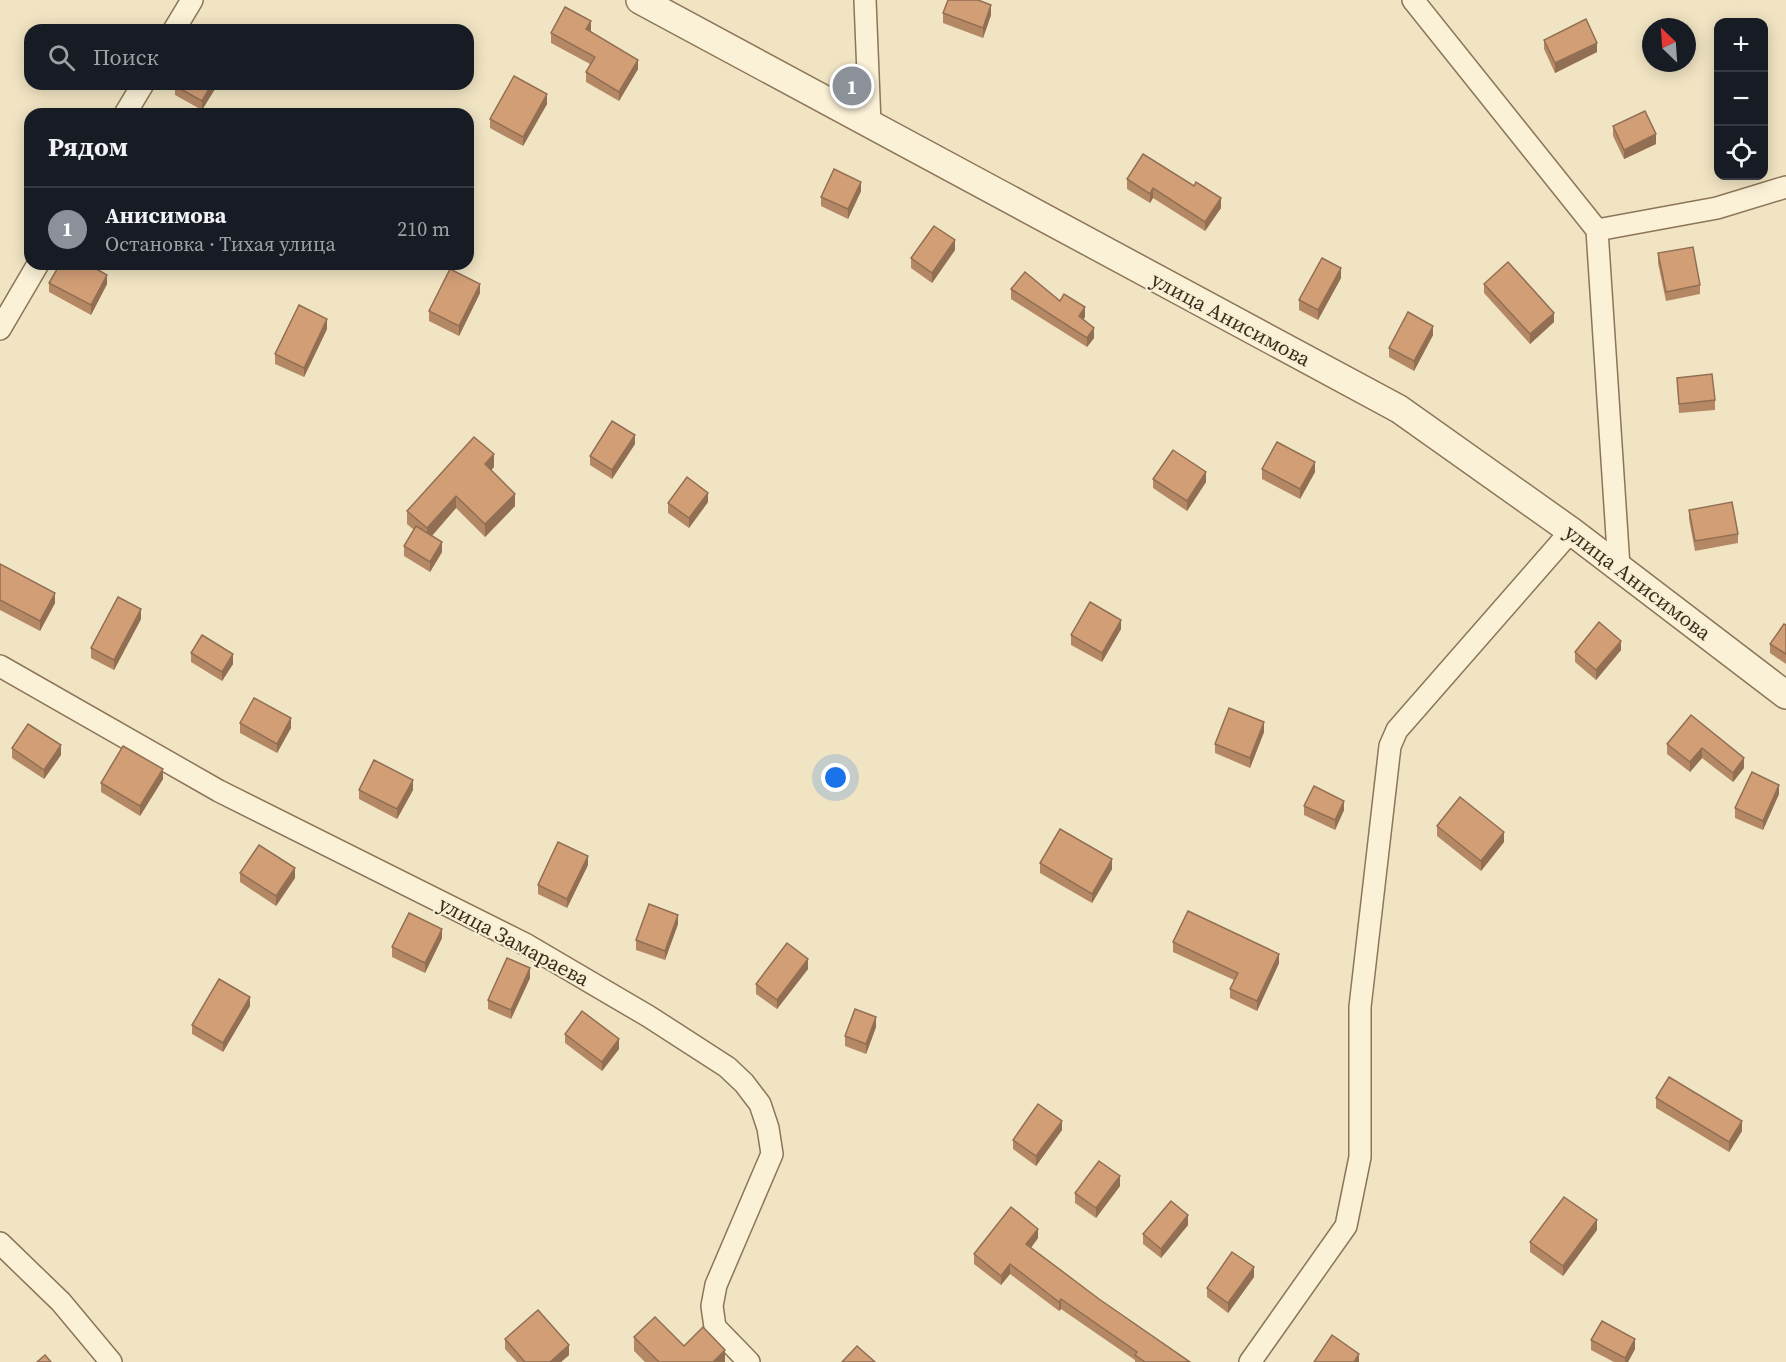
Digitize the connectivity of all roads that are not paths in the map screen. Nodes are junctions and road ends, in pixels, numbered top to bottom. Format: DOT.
graph roads {
  1 [pos="192,0"];
  2 [pos="640,0"];
  3 [pos="865,0"];
  4 [pos="1413,0"];
  5 [pos="178,24"];
  6 [pos="140,90"];
  7 [pos="129,108"];
  8 [pos="870,124"];
  9 [pos="1786,187"];
  10 [pos="1597,230"];
  11 [pos="34,270"];
  12 [pos="0,329"];
  13 [pos="1571,531"];
  14 [pos="1619,567"];
  15 [pos="0,666"];
  16 [pos="1786,695"];
  17 [pos="0,1243"];
  18 [pos="111,1362"];
  19 [pos="749,1362"];
  20 [pos="1250,1362"];
  1 -- 5 [label="street"];
  2 -- 8 [label="street, улица Анисимова"];
  3 -- 8 [label="street"];
  4 -- 10 [label="street"];
  6 -- 7 [label="street"];
  8 -- 13 [label="street, улица Анисимова"];
  9 -- 10 [label="street"];
  10 -- 14 [label="street"];
  11 -- 12 [label="street"];
  13 -- 14 [label="street, улица Анисимова"];
  13 -- 20 [label="street"];
  14 -- 16 [label="street, улица Анисимова"];
  15 -- 19 [label="street, улица Замараева"];
  17 -- 18 [label="street"];
}
